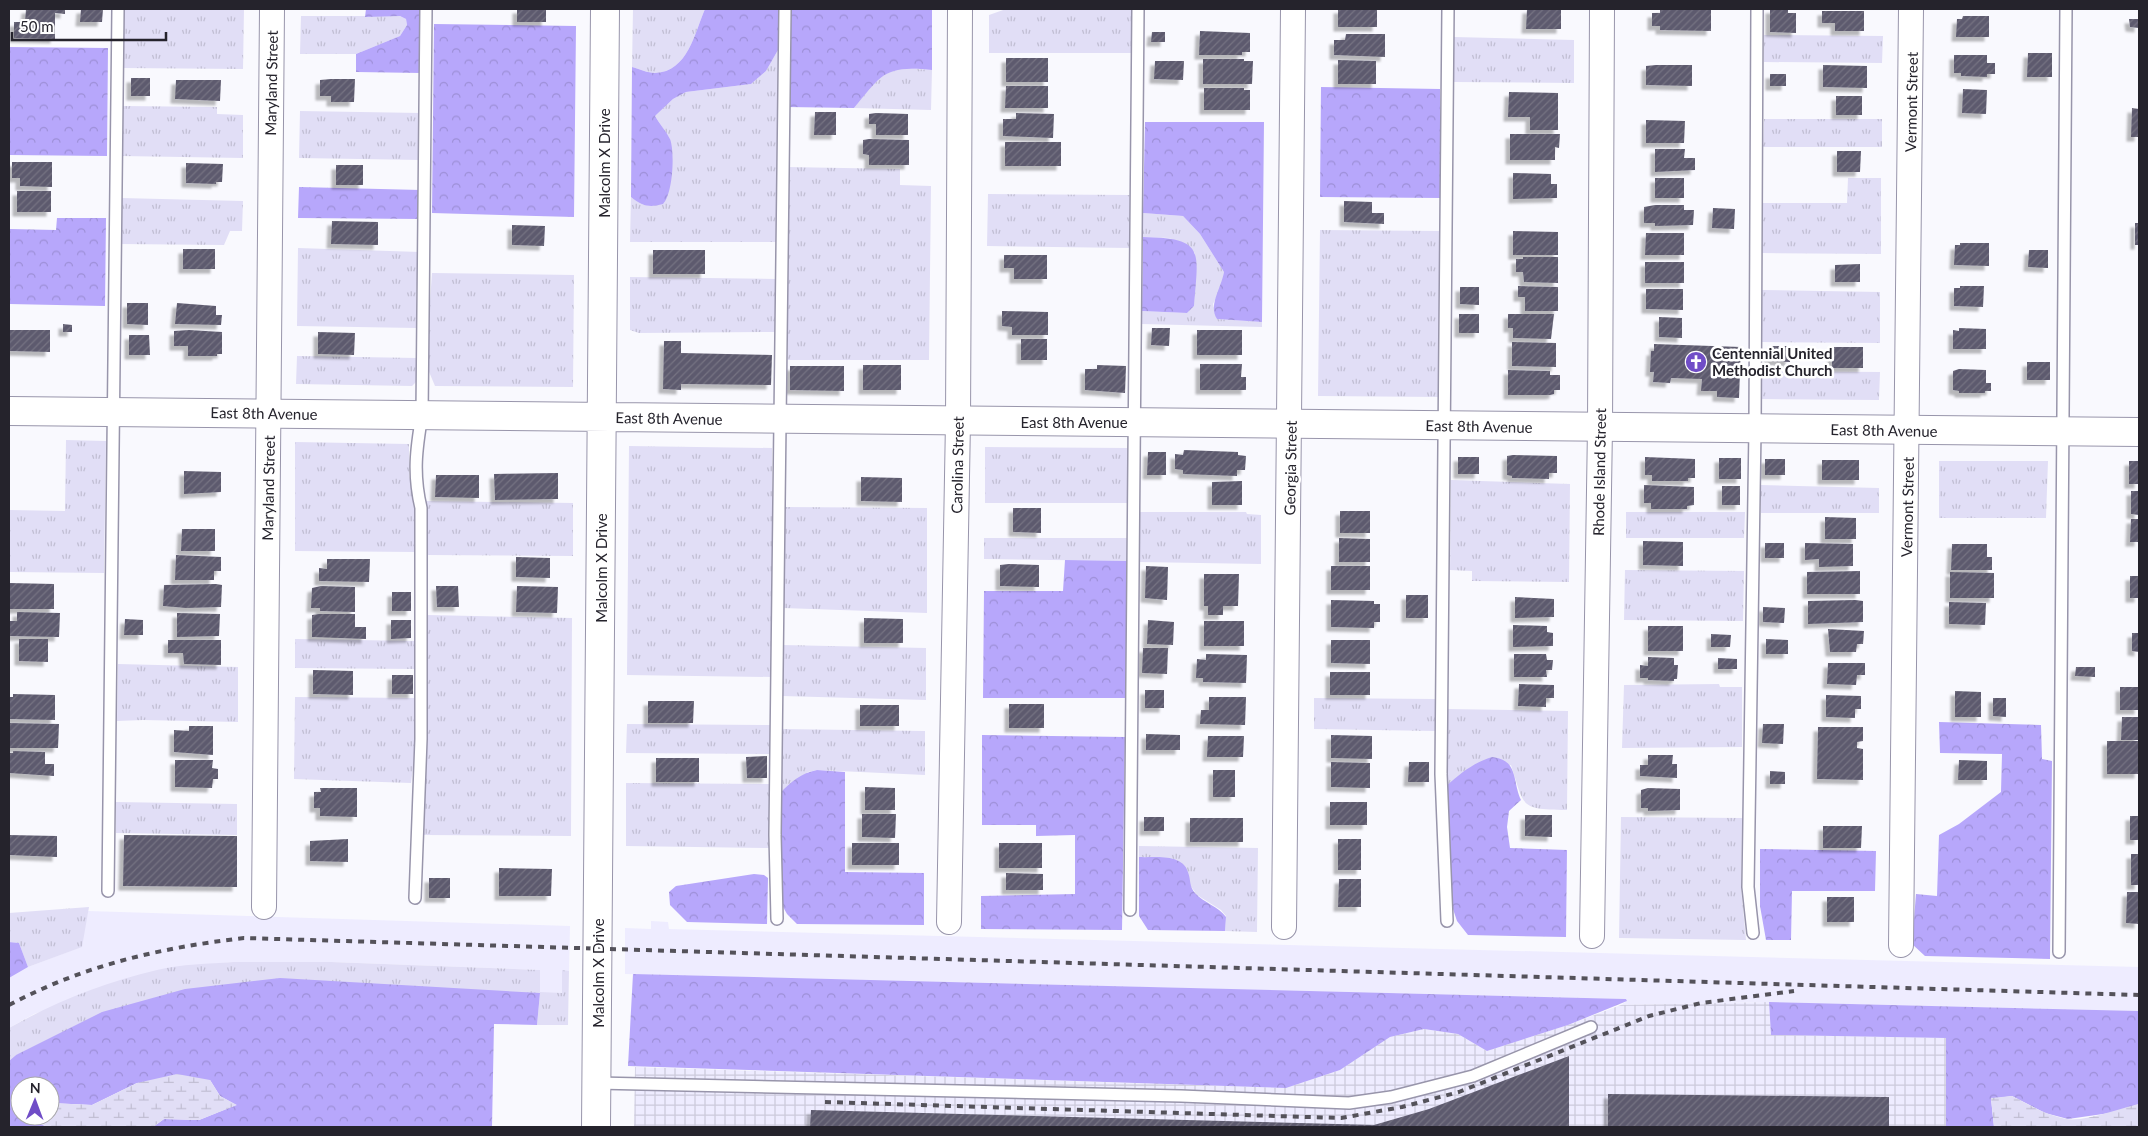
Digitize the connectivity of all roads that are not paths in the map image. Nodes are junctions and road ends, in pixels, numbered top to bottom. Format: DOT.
graph roads {
  1 [pos="118,9"];
  2 [pos="272,9"];
  3 [pos="426,9"];
  4 [pos="605,9"];
  5 [pos="785,9"];
  6 [pos="960,9"];
  7 [pos="1138,9"];
  8 [pos="1293,9"];
  9 [pos="1448,9"];
  10 [pos="1602,9"];
  11 [pos="1758,9"];
  12 [pos="1911,9"];
  13 [pos="2066,9"];
  14 [pos="9,411"];
  15 [pos="114,412"];
  16 [pos="268,413"];
  17 [pos="422,415"];
  18 [pos="602,417"];
  19 [pos="781,420"];
  20 [pos="958,421"];
  21 [pos="1136,423"];
  22 [pos="1290,425"];
  23 [pos="1446,426"];
  24 [pos="1600,427"];
  25 [pos="1755,429"];
  26 [pos="1908,430"];
  27 [pos="2063,431"];
  28 [pos="2139,432"];
  29 [pos="108,891"];
  30 [pos="415,898"];
  31 [pos="264,906"];
  32 [pos="1130,910"];
  33 [pos="777,919"];
  34 [pos="1447,921"];
  35 [pos="949,922"];
  36 [pos="1284,927"];
  37 [pos="1753,933"];
  38 [pos="1592,936"];
  39 [pos="1901,945"];
  40 [pos="2059,952"];
  41 [pos="1591,1027"];
  42 [pos="597,1083"];
  43 [pos="596,1127"];
  1 -- 15 [label="lane"];
  2 -- 16 [label="street, Maryland Street"];
  3 -- 17 [label="lane"];
  4 -- 18 [label="street, Malcolm X Drive"];
  5 -- 19 [label="lane"];
  6 -- 20 [label="street, Carolina Street"];
  7 -- 21 [label="lane"];
  8 -- 22 [label="street, Georgia Street"];
  9 -- 23 [label="lane"];
  10 -- 24 [label="street, Rhode Island Street"];
  11 -- 25 [label="lane"];
  12 -- 26 [label="street, Vermont Street"];
  13 -- 27 [label="lane"];
  14 -- 15 [label="street, East 8th Avenue"];
  15 -- 16 [label="street, East 8th Avenue"];
  15 -- 29 [label="lane"];
  16 -- 17 [label="street, East 8th Avenue"];
  16 -- 31 [label="street, Maryland Street"];
  17 -- 18 [label="street, East 8th Avenue"];
  17 -- 30 [label="lane"];
  18 -- 19 [label="street, East 8th Avenue"];
  18 -- 42 [label="street, Malcolm X Drive"];
  19 -- 20 [label="street, East 8th Avenue"];
  19 -- 33 [label="lane"];
  20 -- 21 [label="street, East 8th Avenue"];
  20 -- 35 [label="street, Carolina Street"];
  21 -- 22 [label="street, East 8th Avenue"];
  21 -- 32 [label="lane"];
  22 -- 23 [label="street, East 8th Avenue"];
  22 -- 36 [label="street, Georgia Street"];
  23 -- 24 [label="street, East 8th Avenue"];
  23 -- 34 [label="lane"];
  24 -- 25 [label="street, East 8th Avenue"];
  24 -- 38 [label="street, Rhode Island Street"];
  25 -- 26 [label="street, East 8th Avenue"];
  25 -- 37 [label="lane"];
  26 -- 27 [label="street, East 8th Avenue"];
  26 -- 39 [label="street, Vermont Street"];
  27 -- 28 [label="street, East 8th Avenue"];
  27 -- 40 [label="lane"];
  41 -- 42 [label="lane"];
  42 -- 43 [label="street, Malcolm X Drive"];
}
